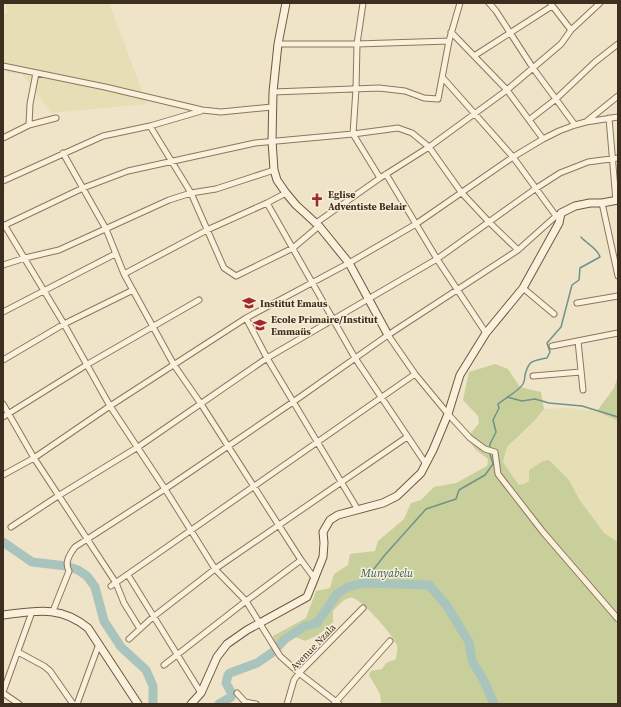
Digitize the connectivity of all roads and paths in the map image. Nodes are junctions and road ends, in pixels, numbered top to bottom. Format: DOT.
graph roads {
  1 [pos="286,3"];
  2 [pos="363,3"];
  3 [pos="460,3"];
  4 [pos="489,3"];
  5 [pos="600,3"];
  6 [pos="551,4"];
  7 [pos="571,30"];
  8 [pos="452,32"];
  9 [pos="510,33"];
  10 [pos="449,41"];
  11 [pos="278,44"];
  12 [pos="357,44"];
  13 [pos="618,44"];
  14 [pos="474,56"];
  15 [pos="3,66"];
  16 [pos="533,68"];
  17 [pos="36,74"];
  18 [pos="443,78"];
  19 [pos="356,90"];
  20 [pos="507,90"];
  21 [pos="273,92"];
  22 [pos="618,96"];
  23 [pos="556,99"];
  24 [pos="272,107"];
  25 [pos="202,110"];
  26 [pos="475,114"];
  27 [pos="618,117"];
  28 [pos="56,118"];
  29 [pos="609,118"];
  30 [pos="529,120"];
  31 [pos="586,122"];
  32 [pos="28,125"];
  33 [pos="575,125"];
  34 [pos="150,126"];
  35 [pos="352,134"];
  36 [pos="3,138"];
  37 [pos="543,139"];
  38 [pos="272,141"];
  39 [pos="429,147"];
  40 [pos="63,153"];
  41 [pos="514,157"];
  42 [pos="615,158"];
  43 [pos="172,161"];
  44 [pos="274,170"];
  45 [pos="386,174"];
  46 [pos="380,178"];
  47 [pos="3,181"];
  48 [pos="83,188"];
  49 [pos="535,189"];
  50 [pos="461,192"];
  51 [pos="286,193"];
  52 [pos="191,194"];
  53 [pos="617,201"];
  54 [pos="267,203"];
  55 [pos="602,203"];
  56 [pos="558,215"];
  57 [pos="489,222"];
  58 [pos="416,224"];
  59 [pos="318,225"];
  60 [pos="4,226"];
  61 [pos="106,229"];
  62 [pos="207,230"];
  63 [pos="293,248"];
  64 [pos="518,250"];
  65 [pos="616,253"];
  66 [pos="115,254"];
  67 [pos="25,258"];
  68 [pos="437,259"];
  69 [pos="349,263"];
  70 [pos="3,265"];
  71 [pos="124,274"];
  72 [pos="618,276"];
  73 [pos="312,283"];
  74 [pos="523,288"];
  75 [pos="44,290"];
  76 [pos="133,290"];
  77 [pos="458,291"];
  78 [pos="618,296"];
  79 [pos="369,299"];
  80 [pos="200,300"];
  81 [pos="576,303"];
  82 [pos="3,312"];
  83 [pos="554,314"];
  84 [pos="246,318"];
  85 [pos="332,320"];
  86 [pos="64,324"];
  87 [pos="152,327"];
  88 [pos="486,333"];
  89 [pos="618,333"];
  90 [pos="388,335"];
  91 [pos="578,341"];
  92 [pos="552,346"];
  93 [pos="266,358"];
  94 [pos="355,358"];
  95 [pos="3,360"];
  96 [pos="88,364"];
  97 [pos="174,365"];
  98 [pos="581,372"];
  99 [pos="416,374"];
  100 [pos="534,376"];
  101 [pos="583,390"];
  102 [pos="382,397"];
  103 [pos="293,402"];
  104 [pos="3,404"];
  105 [pos="201,404"];
  106 [pos="110,406"];
  107 [pos="9,413"];
  108 [pos="448,414"];
  109 [pos="3,417"];
  110 [pos="407,437"];
  111 [pos="318,442"];
  112 [pos="227,446"];
  113 [pos="138,448"];
  114 [pos="34,458"];
  115 [pos="426,464"];
  116 [pos="3,475"];
  117 [pos="341,482"];
  118 [pos="254,487"];
  119 [pos="165,489"];
  120 [pos="58,496"];
  121 [pos="358,510"];
  122 [pos="279,526"];
  123 [pos="12,527"];
  124 [pos="191,531"];
  125 [pos="86,539"];
  126 [pos="301,560"];
  127 [pos="215,569"];
  128 [pos="128,575"];
  129 [pos="315,579"];
  130 [pos="114,584"];
  131 [pos="246,601"];
  132 [pos="363,608"];
  133 [pos="53,611"];
  134 [pos="32,612"];
  135 [pos="3,615"];
  136 [pos="153,617"];
  137 [pos="618,620"];
  138 [pos="259,623"];
  139 [pos="140,629"];
  140 [pos="129,639"];
  141 [pos="390,641"];
  142 [pos="99,644"];
  143 [pos="18,652"];
  144 [pos="178,654"];
  145 [pos="164,665"];
  146 [pos="299,673"];
  147 [pos="3,692"];
  148 [pos="201,693"];
  149 [pos="237,693"];
  150 [pos="336,703"];
  151 [pos="19,704"];
  152 [pos="74,704"];
  153 [pos="77,704"];
  154 [pos="138,704"];
  155 [pos="191,704"];
  156 [pos="256,704"];
  157 [pos="287,704"];
  1 -- 11 [label="street"];
  2 -- 12 [label="street"];
  3 -- 8 [label="street"];
  4 -- 9 [label="street"];
  5 -- 7 [label="street"];
  6 -- 7 [label="street"];
  6 -- 9 [label="street"];
  7 -- 16 [label="street"];
  8 -- 10 [label="street"];
  8 -- 14 [label="street"];
  9 -- 14 [label="street"];
  9 -- 16 [label="street"];
  10 -- 12 [label="street"];
  10 -- 18 [label="street"];
  11 -- 12 [label="street"];
  11 -- 21 [label="street"];
  12 -- 19 [label="street"];
  13 -- 23 [label="street"];
  14 -- 20 [label="street"];
  15 -- 17 [label="street"];
  16 -- 20 [label="street"];
  16 -- 23 [label="street"];
  17 -- 25 [label="street"];
  17 -- 32 [label="street"];
  18 -- 19 [label="street"];
  18 -- 26 [label="street"];
  19 -- 21 [label="street"];
  19 -- 35 [label="street"];
  20 -- 26 [label="street"];
  20 -- 30 [label="street"];
  21 -- 24 [label="street"];
  22 -- 31 [label="street"];
  23 -- 30 [label="street"];
  23 -- 33 [label="street"];
  24 -- 25 [label="street"];
  24 -- 38 [label="street"];
  25 -- 34 [label="street"];
  26 -- 39 [label="street"];
  26 -- 41 [label="street"];
  27 -- 29 [label="street"];
  28 -- 32 [label="street"];
  29 -- 31 [label="street"];
  29 -- 42 [label="street"];
  30 -- 37 [label="street"];
  31 -- 33 [label="street"];
  32 -- 36 [label="street"];
  33 -- 37 [label="street"];
  34 -- 40 [label="street"];
  34 -- 43 [label="street"];
  35 -- 38 [label="street"];
  35 -- 39 [label="street"];
  35 -- 46 [label="street"];
  37 -- 41 [label="street"];
  38 -- 43 [label="street"];
  38 -- 44 [label="street"];
  39 -- 45 [label="street"];
  39 -- 50 [label="street"];
  40 -- 47 [label="street"];
  40 -- 48 [label="street"];
  41 -- 49 [label="street"];
  41 -- 50 [label="street"];
  42 -- 49 [label="street"];
  42 -- 53 [label="street"];
  43 -- 48 [label="street"];
  43 -- 52 [label="street"];
  44 -- 51 [label="street"];
  44 -- 52 [label="street"];
  45 -- 46 [label="street"];
  45 -- 58 [label="street"];
  46 -- 59 [label="street"];
  48 -- 60 [label="street"];
  48 -- 61 [label="street"];
  49 -- 56 [label="street"];
  49 -- 57 [label="street"];
  50 -- 57 [label="street"];
  50 -- 58 [label="street"];
  51 -- 54 [label="street"];
  51 -- 59 [label="street"];
  52 -- 61 [label="street"];
  52 -- 62 [label="street"];
  53 -- 55 [label="street"];
  54 -- 62 [label="street"];
  54 -- 63 [label="street"];
  55 -- 56 [label="street"];
  55 -- 65 [label="street"];
  56 -- 64 [label="street"];
  56 -- 74 [label="street"];
  57 -- 64 [label="street"];
  57 -- 68 [label="street"];
  58 -- 68 [label="street"];
  58 -- 69 [label="street"];
  59 -- 63 [label="street"];
  59 -- 69 [label="street"];
  60 -- 67 [label="street"];
  61 -- 66 [label="street"];
  61 -- 67 [label="street"];
  62 -- 63 [label="street"];
  62 -- 71 [label="street"];
  63 -- 73 [label="street"];
  64 -- 77 [label="street"];
  65 -- 72 [label="street"];
  66 -- 71 [label="street"];
  66 -- 75 [label="street"];
  67 -- 70 [label="street"];
  67 -- 75 [label="street"];
  68 -- 77 [label="street"];
  68 -- 79 [label="street"];
  69 -- 73 [label="street"];
  69 -- 79 [label="street"];
  71 -- 76 [label="street"];
  73 -- 84 [label="street"];
  73 -- 85 [label="street"];
  74 -- 83 [label="street"];
  74 -- 88 [label="street"];
  75 -- 82 [label="street"];
  75 -- 86 [label="street"];
  76 -- 86 [label="street"];
  76 -- 87 [label="street"];
  77 -- 88 [label="street"];
  77 -- 90 [label="street"];
  78 -- 81 [label="street"];
  79 -- 85 [label="street"];
  79 -- 90 [label="street"];
  80 -- 87 [label="street"];
  84 -- 93 [label="street"];
  84 -- 97 [label="street"];
  85 -- 93 [label="street"];
  85 -- 94 [label="street"];
  86 -- 95 [label="street"];
  86 -- 96 [label="street"];
  87 -- 96 [label="street"];
  87 -- 97 [label="street"];
  88 -- 108 [label="street"];
  89 -- 91 [label="street"];
  90 -- 94 [label="street"];
  90 -- 99 [label="street"];
  91 -- 92 [label="street"];
  91 -- 98 [label="street"];
  93 -- 103 [label="street"];
  93 -- 105 [label="street"];
  94 -- 102 [label="street"];
  94 -- 103 [label="street"];
  96 -- 106 [label="street"];
  96 -- 107 [label="street"];
  97 -- 105 [label="street"];
  97 -- 106 [label="street"];
  98 -- 100 [label="street"];
  98 -- 101 [label="street"];
  99 -- 102 [label="street"];
  99 -- 108 [label="street"];
  102 -- 110 [label="street"];
  102 -- 111 [label="street"];
  103 -- 111 [label="street"];
  103 -- 112 [label="street"];
  104 -- 107 [label="street"];
  105 -- 112 [label="street"];
  105 -- 113 [label="street"];
  106 -- 113 [label="street"];
  106 -- 114 [label="street"];
  107 -- 109 [label="street"];
  107 -- 114 [label="street"];
  108 -- 115 [label="street"];
  108 -- 137 [label="street"];
  110 -- 115 [label="street"];
  110 -- 117 [label="street"];
  111 -- 117 [label="street"];
  111 -- 118 [label="street"];
  112 -- 118 [label="street"];
  112 -- 119 [label="street"];
  113 -- 119 [label="street"];
  113 -- 120 [label="street"];
  114 -- 116 [label="street"];
  114 -- 120 [label="street"];
  115 -- 121 [label="street"];
  117 -- 121 [label="street"];
  117 -- 122 [label="street"];
  118 -- 122 [label="street"];
  118 -- 124 [label="street"];
  119 -- 124 [label="street"];
  119 -- 125 [label="street"];
  120 -- 123 [label="street"];
  120 -- 125 [label="street"];
  121 -- 129 [label="street"];
  122 -- 126 [label="street"];
  122 -- 127 [label="street"];
  124 -- 127 [label="street"];
  124 -- 128 [label="street"];
  125 -- 130 [label="street"];
  125 -- 133 [label="street"];
  126 -- 129 [label="street"];
  126 -- 131 [label="street"];
  127 -- 131 [label="street"];
  127 -- 136 [label="street"];
  128 -- 130 [label="street"];
  128 -- 136 [label="street"];
  129 -- 138 [label="street"];
  130 -- 139 [label="street"];
  131 -- 138 [label="street"];
  131 -- 144 [label="street"];
  132 -- 146 [label="street, Avenue Nzala"];
  133 -- 134 [label="street"];
  133 -- 142 [label="street"];
  134 -- 135 [label="street"];
  134 -- 143 [label="street"];
  136 -- 139 [label="street"];
  136 -- 144 [label="street"];
  138 -- 146 [label="street"];
  138 -- 148 [label="street"];
  139 -- 140 [label="street"];
  141 -- 150 [label="street"];
  142 -- 153 [label="street"];
  142 -- 154 [label="street"];
  143 -- 147 [label="street"];
  143 -- 152 [label="street"];
  144 -- 145 [label="street"];
  144 -- 148 [label="street"];
  146 -- 150 [label="street"];
  146 -- 157 [label="street, Avenue Nzala"];
  147 -- 151 [label="street"];
  148 -- 155 [label="street"];
  149 -- 156 [label="street"];
}
